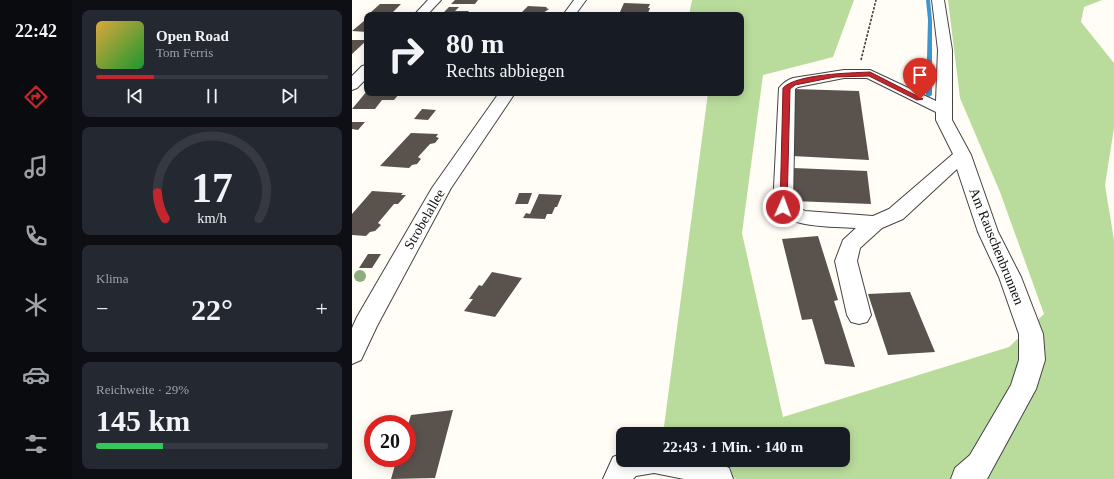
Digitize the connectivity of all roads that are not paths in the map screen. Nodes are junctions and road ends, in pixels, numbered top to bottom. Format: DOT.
graph roads {
  1 [pos="435,0"];
  2 [pos="580,0"];
  3 [pos="938,0"];
  4 [pos="423,12"];
  5 [pos="571,12"];
  6 [pos="364,72"];
  7 [pos="352,85"];
  8 [pos="505,96"];
  9 [pos="944,109"];
  10 [pos="962,155"];
  11 [pos="875,223"];
  12 [pos="858,314"];
  13 [pos="352,353"];
  14 [pos="623,467"];
  15 [pos="693,467"];
  16 [pos="618,479"];
  17 [pos="718,479"];
  18 [pos="966,479"];
  1 -- 4 [label="street"];
  2 -- 5 [label="street"];
  3 -- 9 [label="street, Am Rauschenbrunnen"];
  6 -- 7 [label="street"];
  8 -- 13 [label="street, Strobelallee"];
  9 -- 10 [label="street, Am Rauschenbrunnen"];
  9 -- 11 [label="street"];
  10 -- 11 [label="street"];
  10 -- 18 [label="street, Am Rauschenbrunnen"];
  11 -- 12 [label="street"];
  14 -- 16 [label="street"];
  15 -- 17 [label="street"];
}
